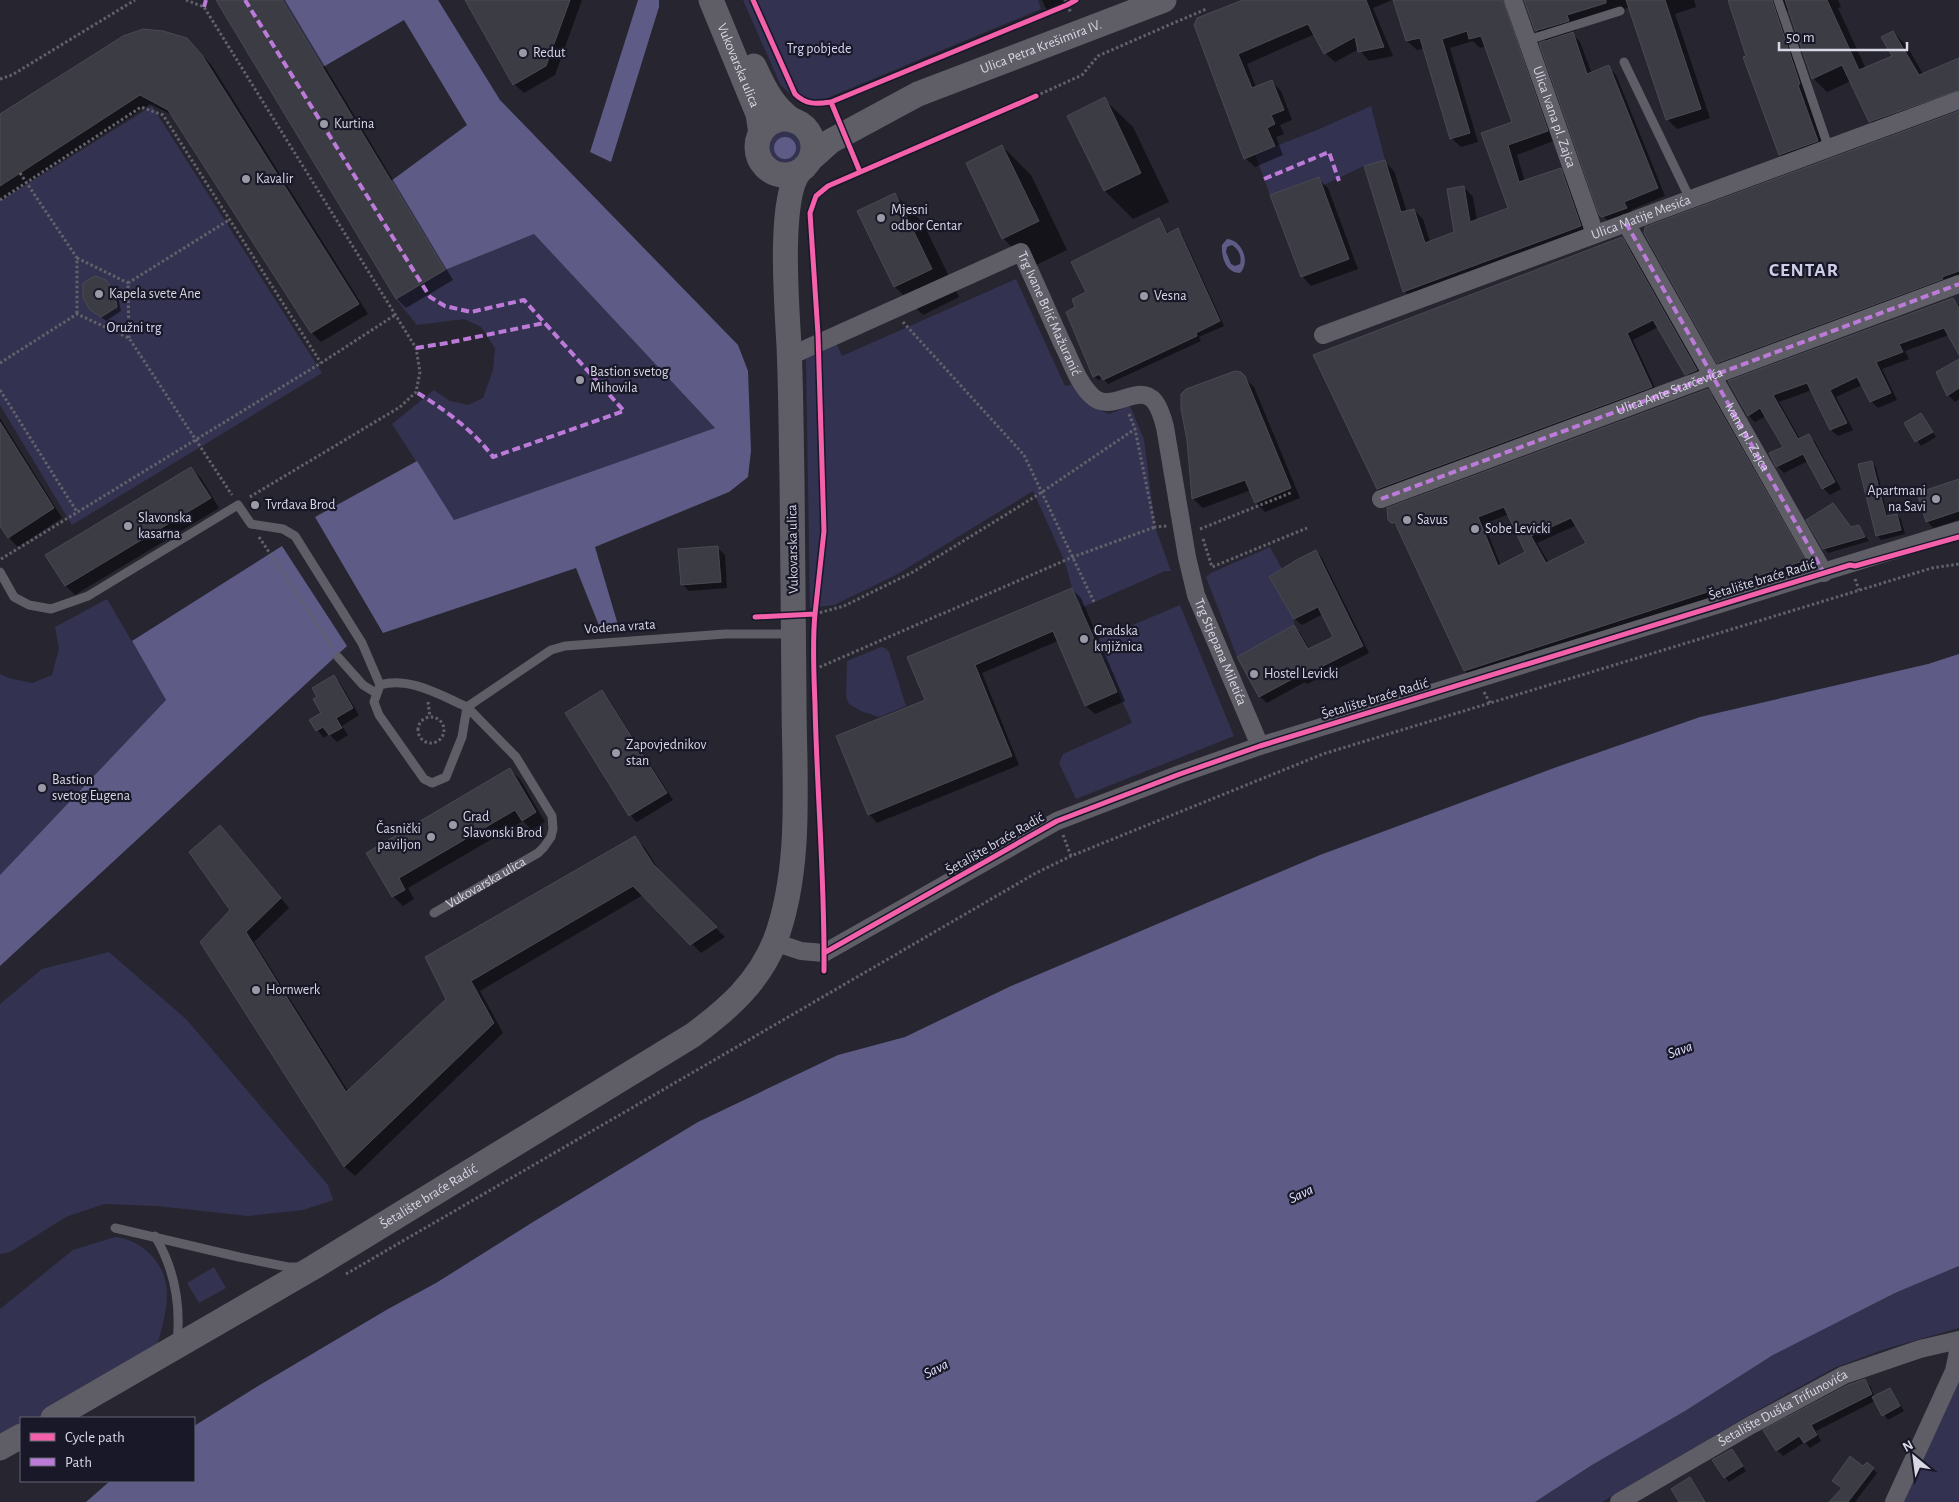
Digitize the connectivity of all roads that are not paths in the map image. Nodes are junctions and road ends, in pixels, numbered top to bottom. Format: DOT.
graph roads {
  1 [pos="710,0"];
  2 [pos="727,0"];
  3 [pos="1164,0"];
  4 [pos="1513,0"];
  5 [pos="1778,0"];
  6 [pos="1135,7"];
  7 [pos="1620,11"];
  8 [pos="1528,40"];
  9 [pos="1624,62"];
  10 [pos="918,94"];
  11 [pos="1959,100"];
  12 [pos="797,122"];
  13 [pos="761,133"];
  14 [pos="1829,149"];
  15 [pos="805,165"];
  16 [pos="764,166"];
  17 [pos="1690,199"];
  18 [pos="1626,223"];
  19 [pos="1595,234"];
  20 [pos="785,275"];
  21 [pos="1959,284"];
  22 [pos="1324,335"];
  23 [pos="790,356"];
  24 [pos="1712,376"];
  25 [pos="1381,499"];
  26 [pos="1959,530"];
  27 [pos="1187,557"];
  28 [pos="0,572"];
  29 [pos="1824,573"];
  30 [pos="807,618"];
  31 [pos="338,657"];
  32 [pos="378,689"];
  33 [pos="467,708"];
  34 [pos="1260,746"];
  35 [pos="434,913"];
  36 [pos="774,942"];
  37 [pos="115,1228"];
  38 [pos="155,1236"];
  39 [pos="314,1267"];
  40 [pos="1959,1340"];
  41 [pos="176,1348"];
  42 [pos="55,1417"];
  43 [pos="20,1437"];
  44 [pos="0,1448"];
  45 [pos="1619,1502"];
  46 [pos="1894,1502"];
  1 -- 13 [label="main road, Vukovarska ulica"];
  2 -- 12 [label="main road, Vukovarska ulica"];
  3 -- 6 [label="main road, Ulica Petra Krešimira IV."];
  4 -- 8 [label="street, Ulica Ivana pl. Zajca"];
  5 -- 14 [label="lane"];
  6 -- 10 [label="main road, Ulica Petra Krešimira IV."];
  7 -- 8 [label="lane"];
  8 -- 19 [label="street, Ulica Ivana pl. Zajca"];
  9 -- 17 [label="lane"];
  10 -- 12 [label="main road, Ulica Petra Krešimira IV."];
  10 -- 15 [label="main road, Ulica Petra Krešimira IV."];
  11 -- 14 [label="street, Ulica Matije Mesića"];
  12 -- 13 [label="main road"];
  12 -- 15 [label="main road"];
  13 -- 16 [label="main road"];
  14 -- 17 [label="street, Ulica Matije Mesića"];
  15 -- 16 [label="main road"];
  15 -- 20 [label="main road, Vukovarska ulica"];
  16 -- 20 [label="main road, Vukovarska ulica"];
  17 -- 18 [label="street, Ulica Matije Mesića"];
  18 -- 19 [label="street, Ulica Matije Mesića"];
  18 -- 24 [label="street, Ivana pl. Zajca"];
  19 -- 22 [label="street, Ulica Matije Mesića"];
  20 -- 23 [label="main road, Vukovarska ulica"];
  21 -- 24 [label="street, Ulica Ante Starčevića"];
  23 -- 27 [label="street, Trg Ivane Brlić Mažuranić"];
  23 -- 30 [label="main road, Vukovarska ulica"];
  24 -- 25 [label="street, Ulica Ante Starčevića"];
  24 -- 29 [label="street, Ivana pl. Zajca"];
  26 -- 29 [label="street, Šetalište braće Radić"];
  27 -- 34 [label="street, Trg Stjepana Miletića"];
  28 -- 32 [label="lane"];
  29 -- 34 [label="street, Šetalište braće Radić"];
  30 -- 33 [label="lane, Vodena vrata"];
  30 -- 36 [label="main road, Vukovarska ulica"];
  31 -- 32 [label="lane"];
  32 -- 33 [label="lane, Vukovarska ulica"];
  32 -- 33 [label="lane"];
  33 -- 35 [label="lane, Vukovarska ulica"];
  34 -- 36 [label="street, Šetalište braće Radić"];
  36 -- 39 [label="main road, Šetalište braće Radić"];
  37 -- 38 [label="lane"];
  38 -- 39 [label="lane"];
  38 -- 41 [label="lane"];
  39 -- 41 [label="main road, Šetalište braće Radić"];
  40 -- 45 [label="street, Šetalište Duška Trifunovića"];
  40 -- 46 [label="street"];
  41 -- 42 [label="main road, Šetalište braće Radić"];
  43 -- 44 [label="main road"];
}
